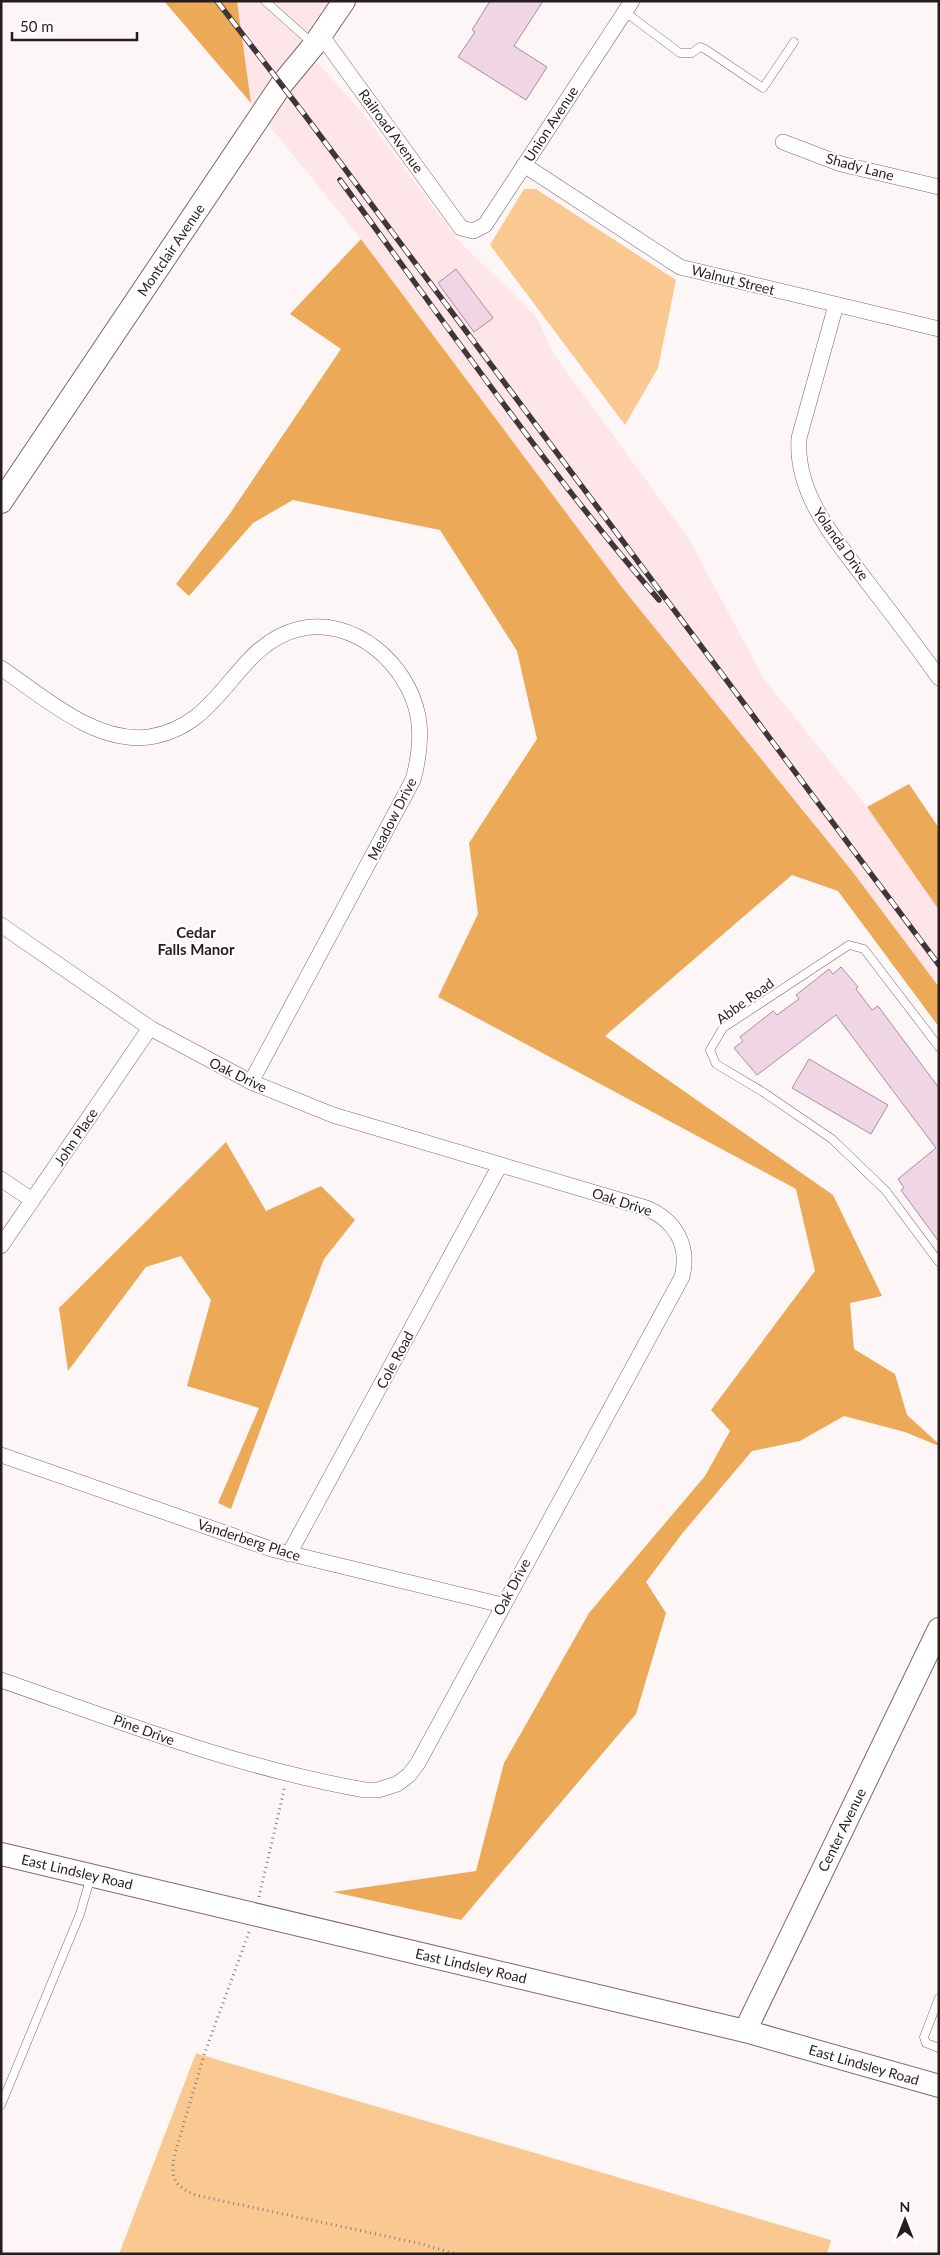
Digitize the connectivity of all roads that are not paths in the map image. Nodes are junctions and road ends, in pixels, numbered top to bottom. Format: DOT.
graph roads {
  1 [pos="265,1"];
  2 [pos="344,1"];
  3 [pos="629,7"];
  4 [pos="318,40"];
  5 [pos="794,42"];
  6 [pos="783,142"];
  7 [pos="524,165"];
  8 [pos="939,187"];
  9 [pos="461,228"];
  10 [pos="836,305"];
  11 [pos="939,329"];
  12 [pos="1,502"];
  13 [pos="1,668"];
  14 [pos="939,678"];
  15 [pos="1,925"];
  16 [pos="150,1028"];
  17 [pos="939,1047"];
  18 [pos="251,1082"];
  19 [pos="500,1165"];
  20 [pos="1,1179"];
  21 [pos="32,1200"];
  22 [pos="1,1246"];
  23 [pos="939,1262"];
  24 [pos="1,1455"];
  25 [pos="290,1554"];
  26 [pos="502,1605"];
  27 [pos="939,1629"];
  28 [pos="1,1680"];
  29 [pos="288,1774"];
  30 [pos="1,1854"];
  31 [pos="91,1875"];
  32 [pos="939,1998"];
  33 [pos="745,2031"];
  34 [pos="939,2048"];
  35 [pos="938,2085"];
  36 [pos="1,2105"];
  1 -- 4 [label="lane"];
  2 -- 4 [label="street, Montclair Avenue"];
  3 -- 5 [label="lane"];
  3 -- 7 [label="street, Union Avenue"];
  4 -- 9 [label="street, Railroad Avenue"];
  4 -- 12 [label="street, Montclair Avenue"];
  6 -- 8 [label="street, Shady Lane"];
  7 -- 9 [label="street, Union Avenue"];
  7 -- 10 [label="street, Walnut Street"];
  10 -- 11 [label="street, Walnut Street"];
  10 -- 14 [label="street, Yolanda Drive"];
  13 -- 18 [label="street, Meadow Drive"];
  15 -- 16 [label="street, Oak Drive"];
  16 -- 18 [label="street, Oak Drive"];
  16 -- 21 [label="street, John Place"];
  17 -- 23 [label="lane, Abbe Road"];
  18 -- 19 [label="street, Oak Drive"];
  19 -- 25 [label="street, Cole Road"];
  19 -- 26 [label="street, Oak Drive"];
  20 -- 21 [label="street"];
  21 -- 22 [label="street, John Place"];
  24 -- 25 [label="street, Vanderberg Place"];
  25 -- 26 [label="street, Vanderberg Place"];
  26 -- 29 [label="street, Oak Drive"];
  27 -- 33 [label="street, Center Avenue"];
  28 -- 29 [label="street, Pine Drive"];
  30 -- 31 [label="street, East Lindsley Road"];
  31 -- 33 [label="street, East Lindsley Road"];
  31 -- 36 [label="lane"];
  32 -- 34 [label="lane"];
  33 -- 35 [label="street, East Lindsley Road"];
}
